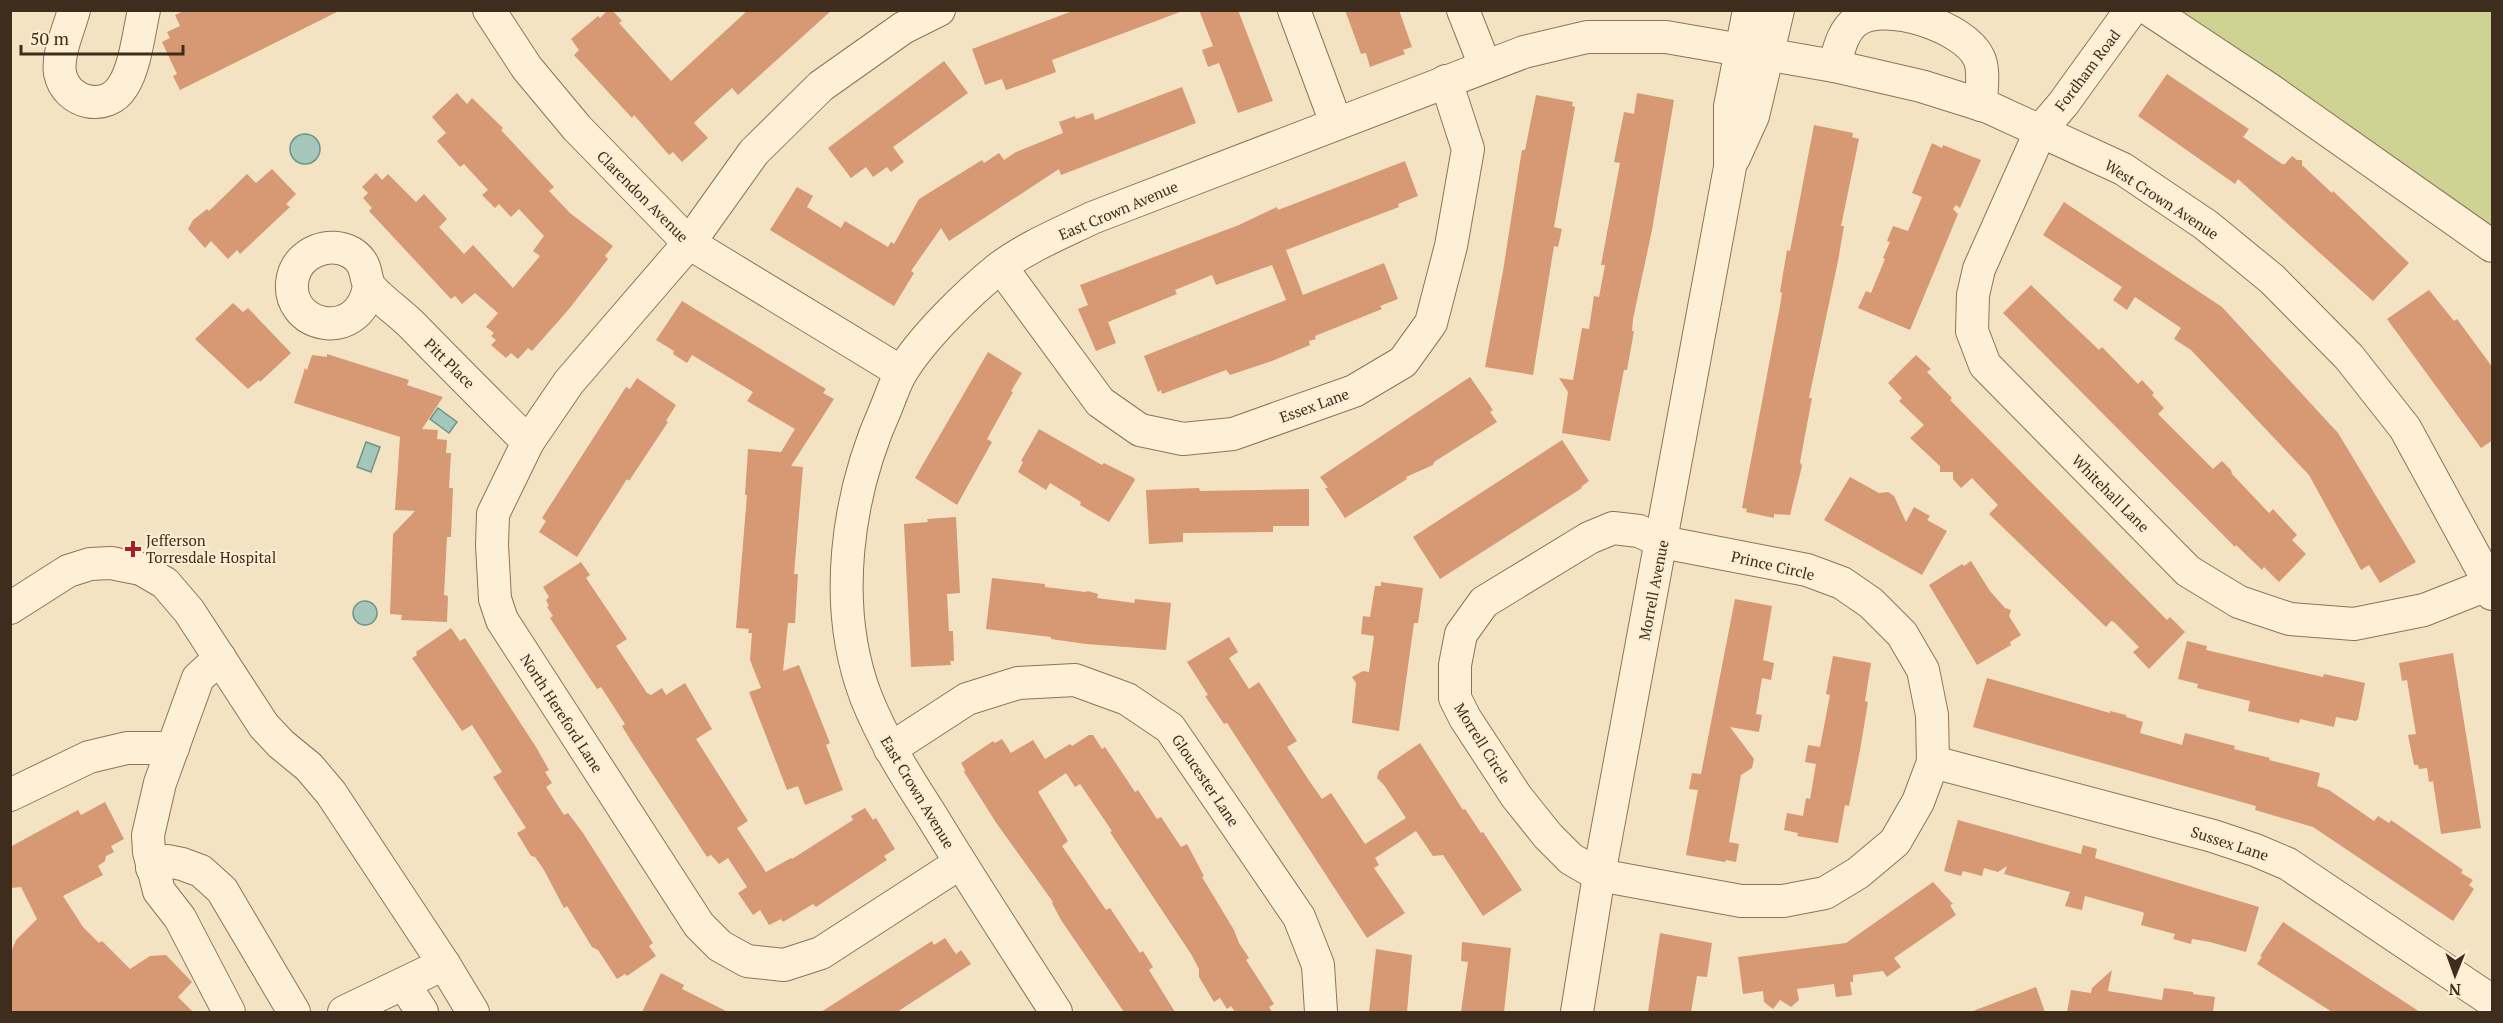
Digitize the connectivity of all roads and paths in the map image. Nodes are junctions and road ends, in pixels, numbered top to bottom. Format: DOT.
graph roads {
  1 [pos="74,10"];
  2 [pos="144,10"];
  3 [pos="489,10"];
  4 [pos="939,10"];
  5 [pos="1294,10"];
  6 [pos="1463,10"];
  7 [pos="1749,10"];
  8 [pos="1778,10"];
  9 [pos="2132,10"];
  10 [pos="2150,10"];
  11 [pos="1755,52"];
  12 [pos="1485,66"];
  13 [pos="1834,66"];
  14 [pos="1446,81"];
  15 [pos="1981,105"];
  16 [pos="1336,123"];
  17 [pos="2041,130"];
  18 [pos="689,243"];
  19 [pos="2493,246"];
  20 [pos="1001,267"];
  21 [pos="369,286"];
  22 [pos="901,372"];
  23 [pos="528,442"];
  24 [pos="1662,542"];
  25 [pos="2492,587"];
  26 [pos="10,608"];
  27 [pos="220,658"];
  28 [pos="173,748"];
  29 [pos="890,749"];
  30 [pos="1933,762"];
  31 [pos="10,795"];
  32 [pos="960,863"];
  33 [pos="152,868"];
  34 [pos="1599,875"];
  35 [pos="444,964"];
  36 [pos="404,984"];
  37 [pos="2493,1001"];
  38 [pos="2493,1008"];
  39 [pos="229,1012"];
  40 [pos="294,1012"];
  41 [pos="344,1012"];
  42 [pos="422,1012"];
  43 [pos="473,1012"];
  44 [pos="1056,1012"];
  45 [pos="1321,1012"];
  46 [pos="1577,1012"];
  47 [pos="2490,1012"];
  1 -- 2 [label="street"];
  3 -- 18 [label="street, Clarendon Avenue"];
  4 -- 18 [label="street, North Hereford Lane"];
  5 -- 16 [label="street"];
  6 -- 12 [label="street"];
  7 -- 11 [label="street, Morrell Avenue"];
  8 -- 11 [label="street, Morrell Avenue"];
  9 -- 17 [label="street, Fordham Road"];
  10 -- 19 [label="street"];
  11 -- 12 [label="street, East Crown Avenue"];
  11 -- 13 [label="street, West Crown Avenue"];
  11 -- 24 [label="street, Morrell Avenue"];
  12 -- 14 [label="street, East Crown Avenue"];
  13 -- 15 [label="street, West Crown Avenue"];
  13 -- 15 [label="street"];
  14 -- 16 [label="street, East Crown Avenue"];
  14 -- 20 [label="street, Essex Lane"];
  15 -- 17 [label="street, West Crown Avenue"];
  16 -- 20 [label="street, East Crown Avenue"];
  17 -- 25 [label="street, West Crown Avenue"];
  17 -- 25 [label="street, Whitehall Lane"];
  18 -- 22 [label="street, Clarendon Avenue"];
  18 -- 23 [label="street, North Hereford Lane"];
  20 -- 22 [label="street, East Crown Avenue"];
  21 -- 23 [label="street, Pitt Place"];
  22 -- 29 [label="street, East Crown Avenue"];
  23 -- 32 [label="street, North Hereford Lane"];
  24 -- 30 [label="street, Prince Circle"];
  24 -- 34 [label="street, Morrell Avenue"];
  24 -- 34 [label="street, Morrell Circle"];
  26 -- 27 [label="street"];
  27 -- 28 [label="street"];
  27 -- 35 [label="street"];
  28 -- 31 [label="street"];
  28 -- 33 [label="street"];
  29 -- 32 [label="street, East Crown Avenue"];
  29 -- 45 [label="street, Gloucester Lane"];
  30 -- 34 [label="street, Prince Circle"];
  30 -- 37 [label="street, Sussex Lane"];
  32 -- 44 [label="street, East Crown Avenue"];
  33 -- 39 [label="street"];
  33 -- 40 [label="street"];
  34 -- 46 [label="street, Morrell Avenue"];
  35 -- 36 [label="street"];
  35 -- 43 [label="street"];
  36 -- 41 [label="street"];
  36 -- 42 [label="street"];
  38 -- 47 [label="street"];
}
